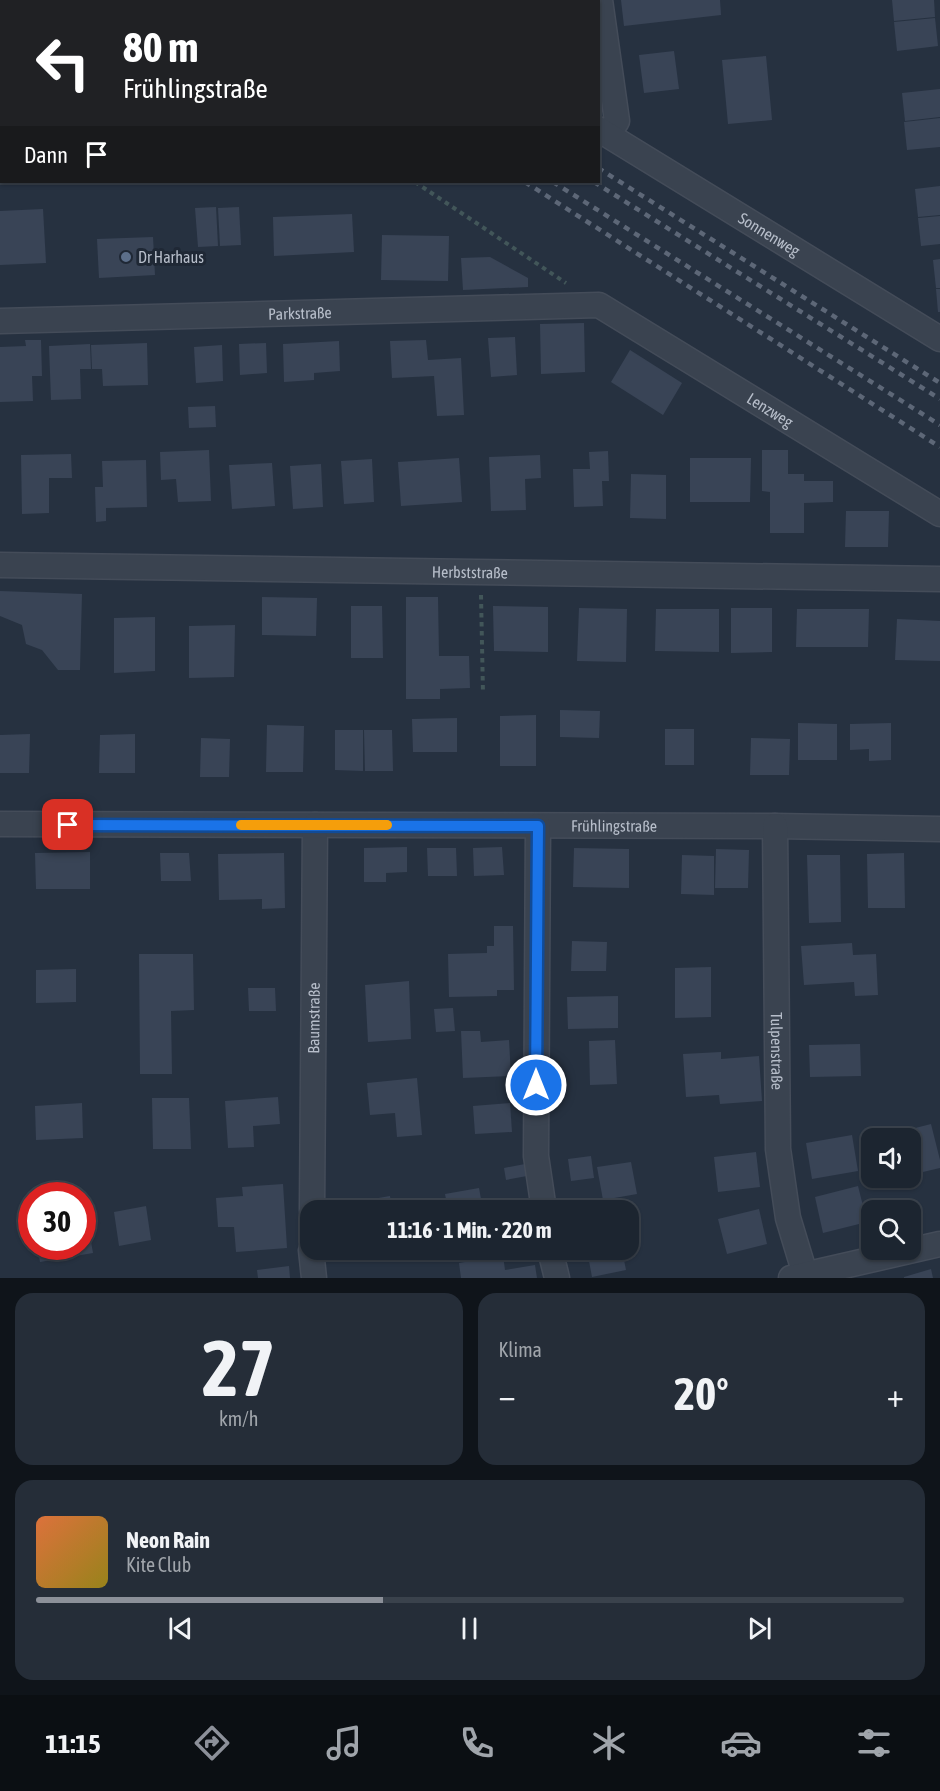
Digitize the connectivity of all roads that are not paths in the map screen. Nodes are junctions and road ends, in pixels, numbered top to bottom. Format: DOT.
graph roads {
  1 [pos="600,0"];
  2 [pos="603,132"];
  3 [pos="599,305"];
  4 [pos="0,321"];
  5 [pos="940,339"];
  6 [pos="940,514"];
  7 [pos="0,565"];
  8 [pos="940,579"];
  9 [pos="0,825"];
  10 [pos="315,825"];
  11 [pos="538,826"];
  12 [pos="775,826"];
  13 [pos="940,829"];
  14 [pos="312,1200"];
  15 [pos="543,1200"];
  16 [pos="940,1244"];
  17 [pos="312,1260"];
  18 [pos="552,1260"];
  19 [pos="798,1276"];
  20 [pos="314,1278"];
  21 [pos="557,1278"];
  1 -- 2 [label="street"];
  2 -- 5 [label="street, Sonnenweg"];
  3 -- 4 [label="street, Parkstraße"];
  3 -- 6 [label="street, Lenzweg"];
  7 -- 8 [label="street, Herbststraße"];
  9 -- 10 [label="street, Frühlingstraße"];
  10 -- 11 [label="street, Frühlingstraße"];
  10 -- 14 [label="street, Baumstraße"];
  11 -- 12 [label="street, Frühlingstraße"];
  11 -- 15 [label="street"];
  12 -- 13 [label="street, Frühlingstraße"];
  12 -- 19 [label="street, Tulpenstraße"];
  16 -- 19 [label="street"];
  17 -- 20 [label="street"];
  18 -- 21 [label="street"];
}
